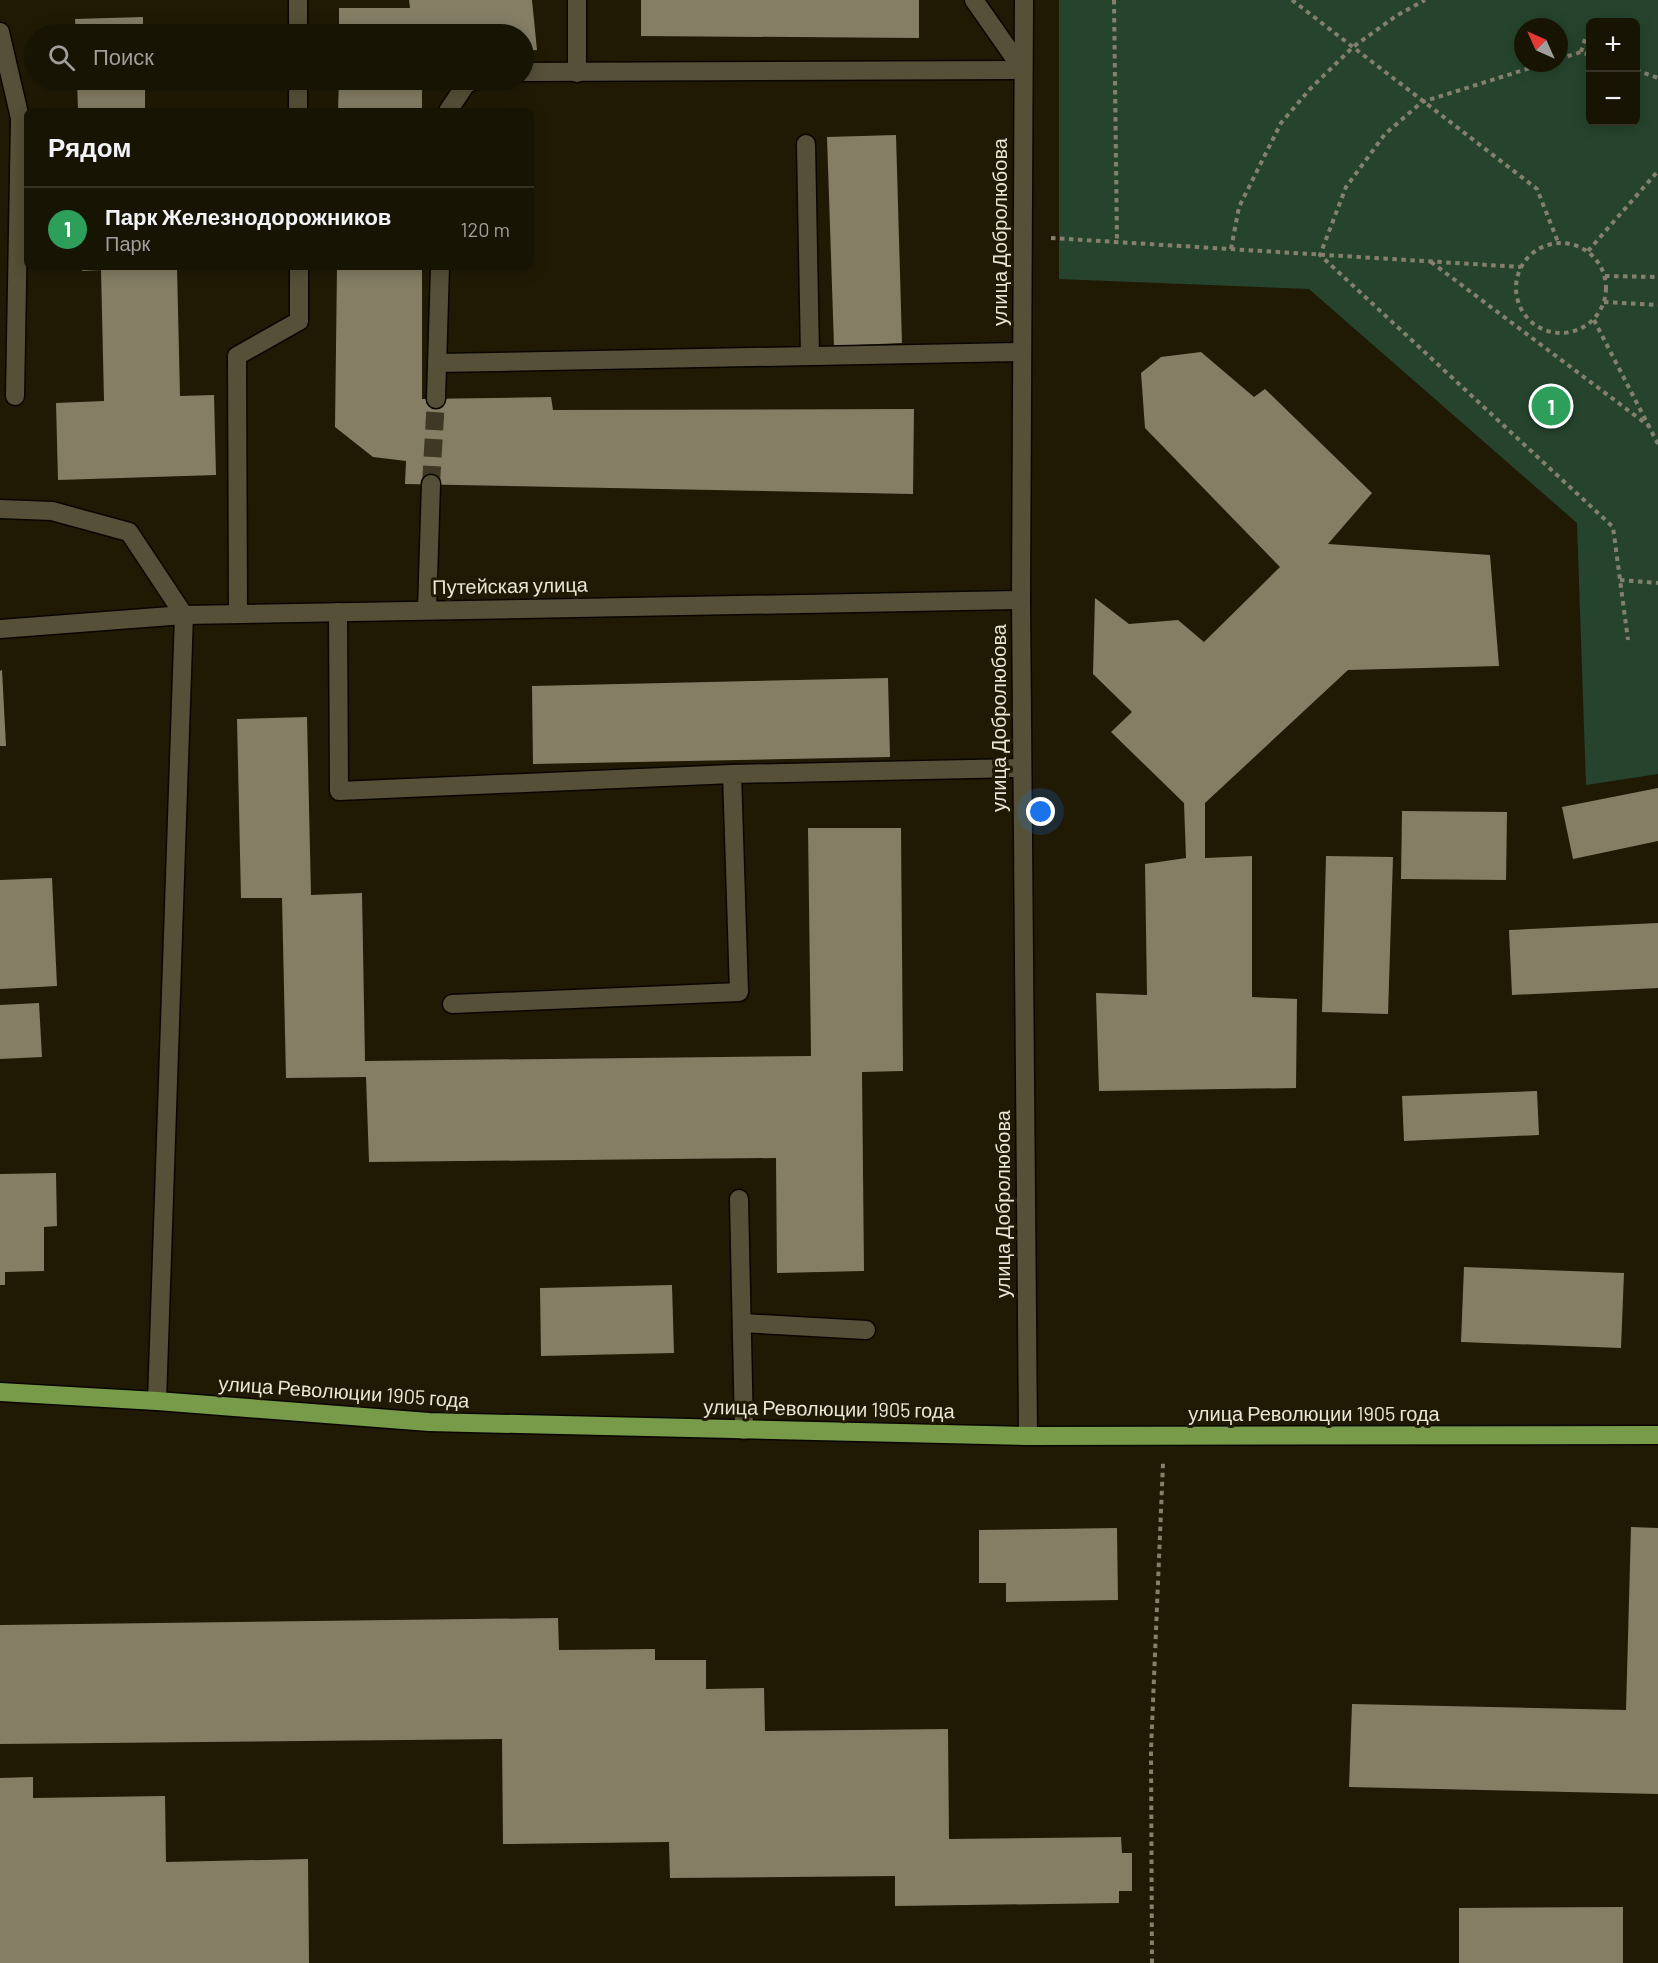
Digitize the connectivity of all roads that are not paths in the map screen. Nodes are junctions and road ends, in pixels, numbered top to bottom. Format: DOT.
graph roads {
  1 [pos="298,0"];
  2 [pos="577,0"];
  3 [pos="974,0"];
  4 [pos="1024,0"];
  5 [pos="298,24"];
  6 [pos="0,32"];
  7 [pos="1023,70"];
  8 [pos="534,72"];
  9 [pos="577,73"];
  10 [pos="298,90"];
  11 [pos="462,90"];
  12 [pos="298,108"];
  13 [pos="450,108"];
  14 [pos="806,144"];
  15 [pos="299,270"];
  16 [pos="440,270"];
  17 [pos="1022,352"];
  18 [pos="810,356"];
  19 [pos="437,363"];
  20 [pos="15,396"];
  21 [pos="436,399"];
  22 [pos="431,484"];
  23 [pos="0,508"];
  24 [pos="1021,600"];
  25 [pos="427,610"];
  26 [pos="338,612"];
  27 [pos="238,614"];
  28 [pos="184,615"];
  29 [pos="0,629"];
  30 [pos="1022,768"];
  31 [pos="732,774"];
  32 [pos="452,1004"];
  33 [pos="739,1199"];
  34 [pos="742,1323"];
  35 [pos="866,1330"];
  36 [pos="0,1392"];
  37 [pos="158,1401"];
  38 [pos="744,1430"];
  39 [pos="1658,1435"];
  40 [pos="1028,1436"];
  1 -- 5 [label="street"];
  2 -- 9 [label="street"];
  3 -- 7 [label="street"];
  4 -- 7 [label="street, улица Добролюбова"];
  6 -- 20 [label="street"];
  7 -- 9 [label="street"];
  7 -- 17 [label="street, улица Добролюбова"];
  8 -- 9 [label="street"];
  10 -- 12 [label="street"];
  11 -- 13 [label="street"];
  14 -- 18 [label="street"];
  15 -- 27 [label="street"];
  16 -- 19 [label="street"];
  17 -- 18 [label="street"];
  17 -- 24 [label="street, улица Добролюбова"];
  18 -- 19 [label="street"];
  19 -- 21 [label="street"];
  22 -- 25 [label="street"];
  23 -- 28 [label="street"];
  24 -- 25 [label="street, Путейская улица"];
  24 -- 30 [label="street, улица Добролюбова"];
  25 -- 26 [label="street, Путейская улица"];
  26 -- 27 [label="street, Путейская улица"];
  26 -- 31 [label="street"];
  27 -- 28 [label="street, Путейская улица"];
  28 -- 29 [label="street, Путейская улица"];
  28 -- 37 [label="street"];
  30 -- 31 [label="street"];
  30 -- 40 [label="street, улица Добролюбова"];
  31 -- 32 [label="street"];
  33 -- 34 [label="street"];
  34 -- 35 [label="street"];
  34 -- 38 [label="street"];
  36 -- 37 [label="main road, улица Революции 1905 года"];
  37 -- 38 [label="main road, улица Революции 1905 года"];
  38 -- 40 [label="main road, улица Революции 1905 года"];
  39 -- 40 [label="main road, улица Революции 1905 года"];
}
